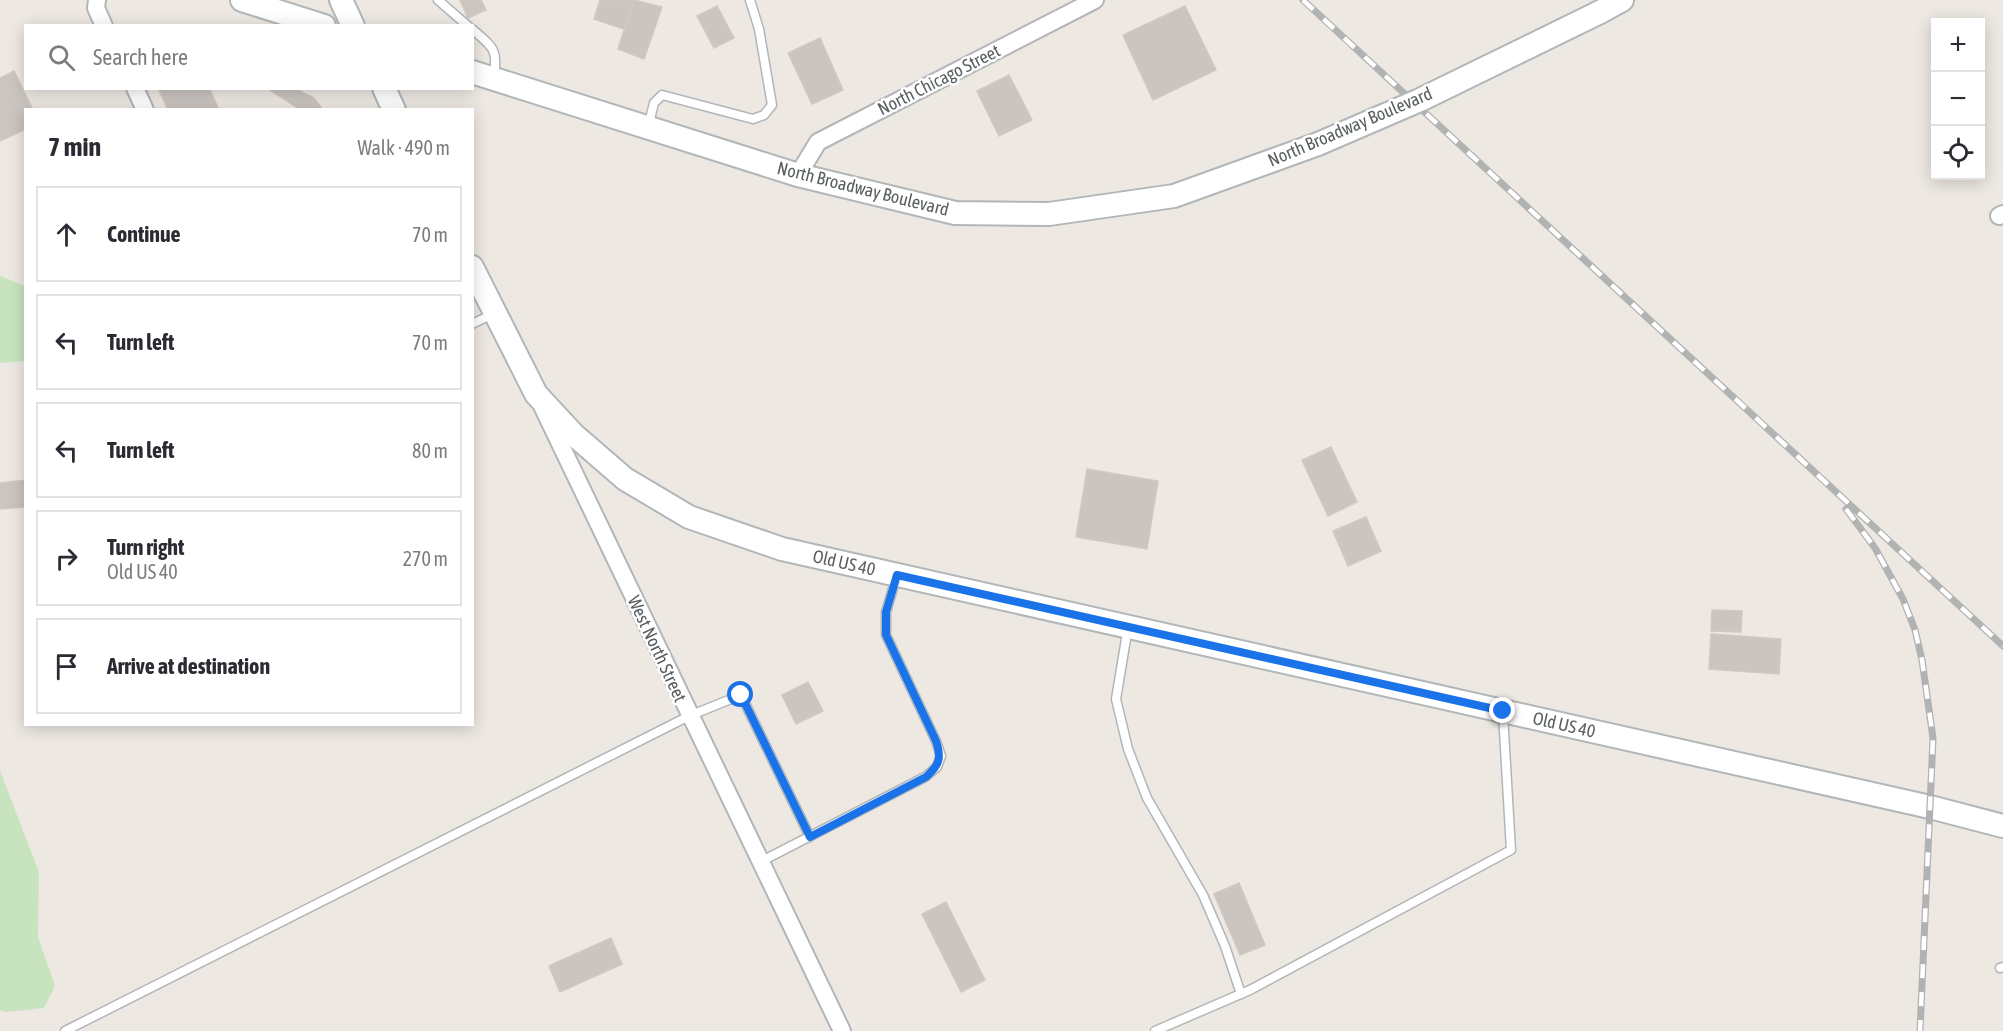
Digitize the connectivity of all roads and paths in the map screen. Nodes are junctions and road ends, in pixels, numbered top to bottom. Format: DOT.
graph roads {
  1 [pos="97,0"];
  2 [pos="242,0"];
  3 [pos="341,0"];
  4 [pos="438,0"];
  5 [pos="750,0"];
  6 [pos="1095,0"];
  7 [pos="1622,0"];
  8 [pos="103,24"];
  9 [pos="318,24"];
  10 [pos="352,24"];
  11 [pos="466,24"];
  12 [pos="474,31"];
  13 [pos="483,76"];
  14 [pos="136,90"];
  15 [pos="385,90"];
  16 [pos="144,108"];
  17 [pos="393,108"];
  18 [pos="648,128"];
  19 [pos="798,175"];
  20 [pos="474,271"];
  21 [pos="495,313"];
  22 [pos="474,323"];
  23 [pos="536,394"];
  24 [pos="897,575"];
  25 [pos="1128,627"];
  26 [pos="1503,711"];
  27 [pos="689,716"];
  28 [pos="2003,826"];
  29 [pos="810,837"];
  30 [pos="760,862"];
  31 [pos="1241,994"];
  32 [pos="65,1031"];
  33 [pos="842,1031"];
  34 [pos="1155,1031"];
  1 -- 8 [label="street"];
  2 -- 9 [label="street"];
  3 -- 10 [label="street"];
  4 -- 11 [label="lane"];
  5 -- 18 [label="lane"];
  6 -- 19 [label="street, North Chicago Street"];
  7 -- 19 [label="street, North Broadway Boulevard, bridge"];
  12 -- 13 [label="lane"];
  13 -- 18 [label="street, North Broadway Boulevard"];
  14 -- 16 [label="street"];
  15 -- 17 [label="street"];
  18 -- 19 [label="street, North Broadway Boulevard"];
  20 -- 21 [label="street, West North Street"];
  21 -- 22 [label="lane"];
  21 -- 23 [label="street, West North Street"];
  23 -- 24 [label="street, Old US 40"];
  23 -- 27 [label="street, West North Street"];
  24 -- 25 [label="street, Old US 40"];
  24 -- 29 [label="lane"];
  25 -- 26 [label="street, Old US 40"];
  25 -- 31 [label="lane"];
  26 -- 28 [label="street, Old US 40"];
  26 -- 31 [label="lane"];
  27 -- 29 [label="lane"];
  27 -- 30 [label="street, West North Street"];
  27 -- 32 [label="lane"];
  29 -- 30 [label="lane"];
  30 -- 33 [label="street, West North Street"];
  31 -- 34 [label="lane"];
}
